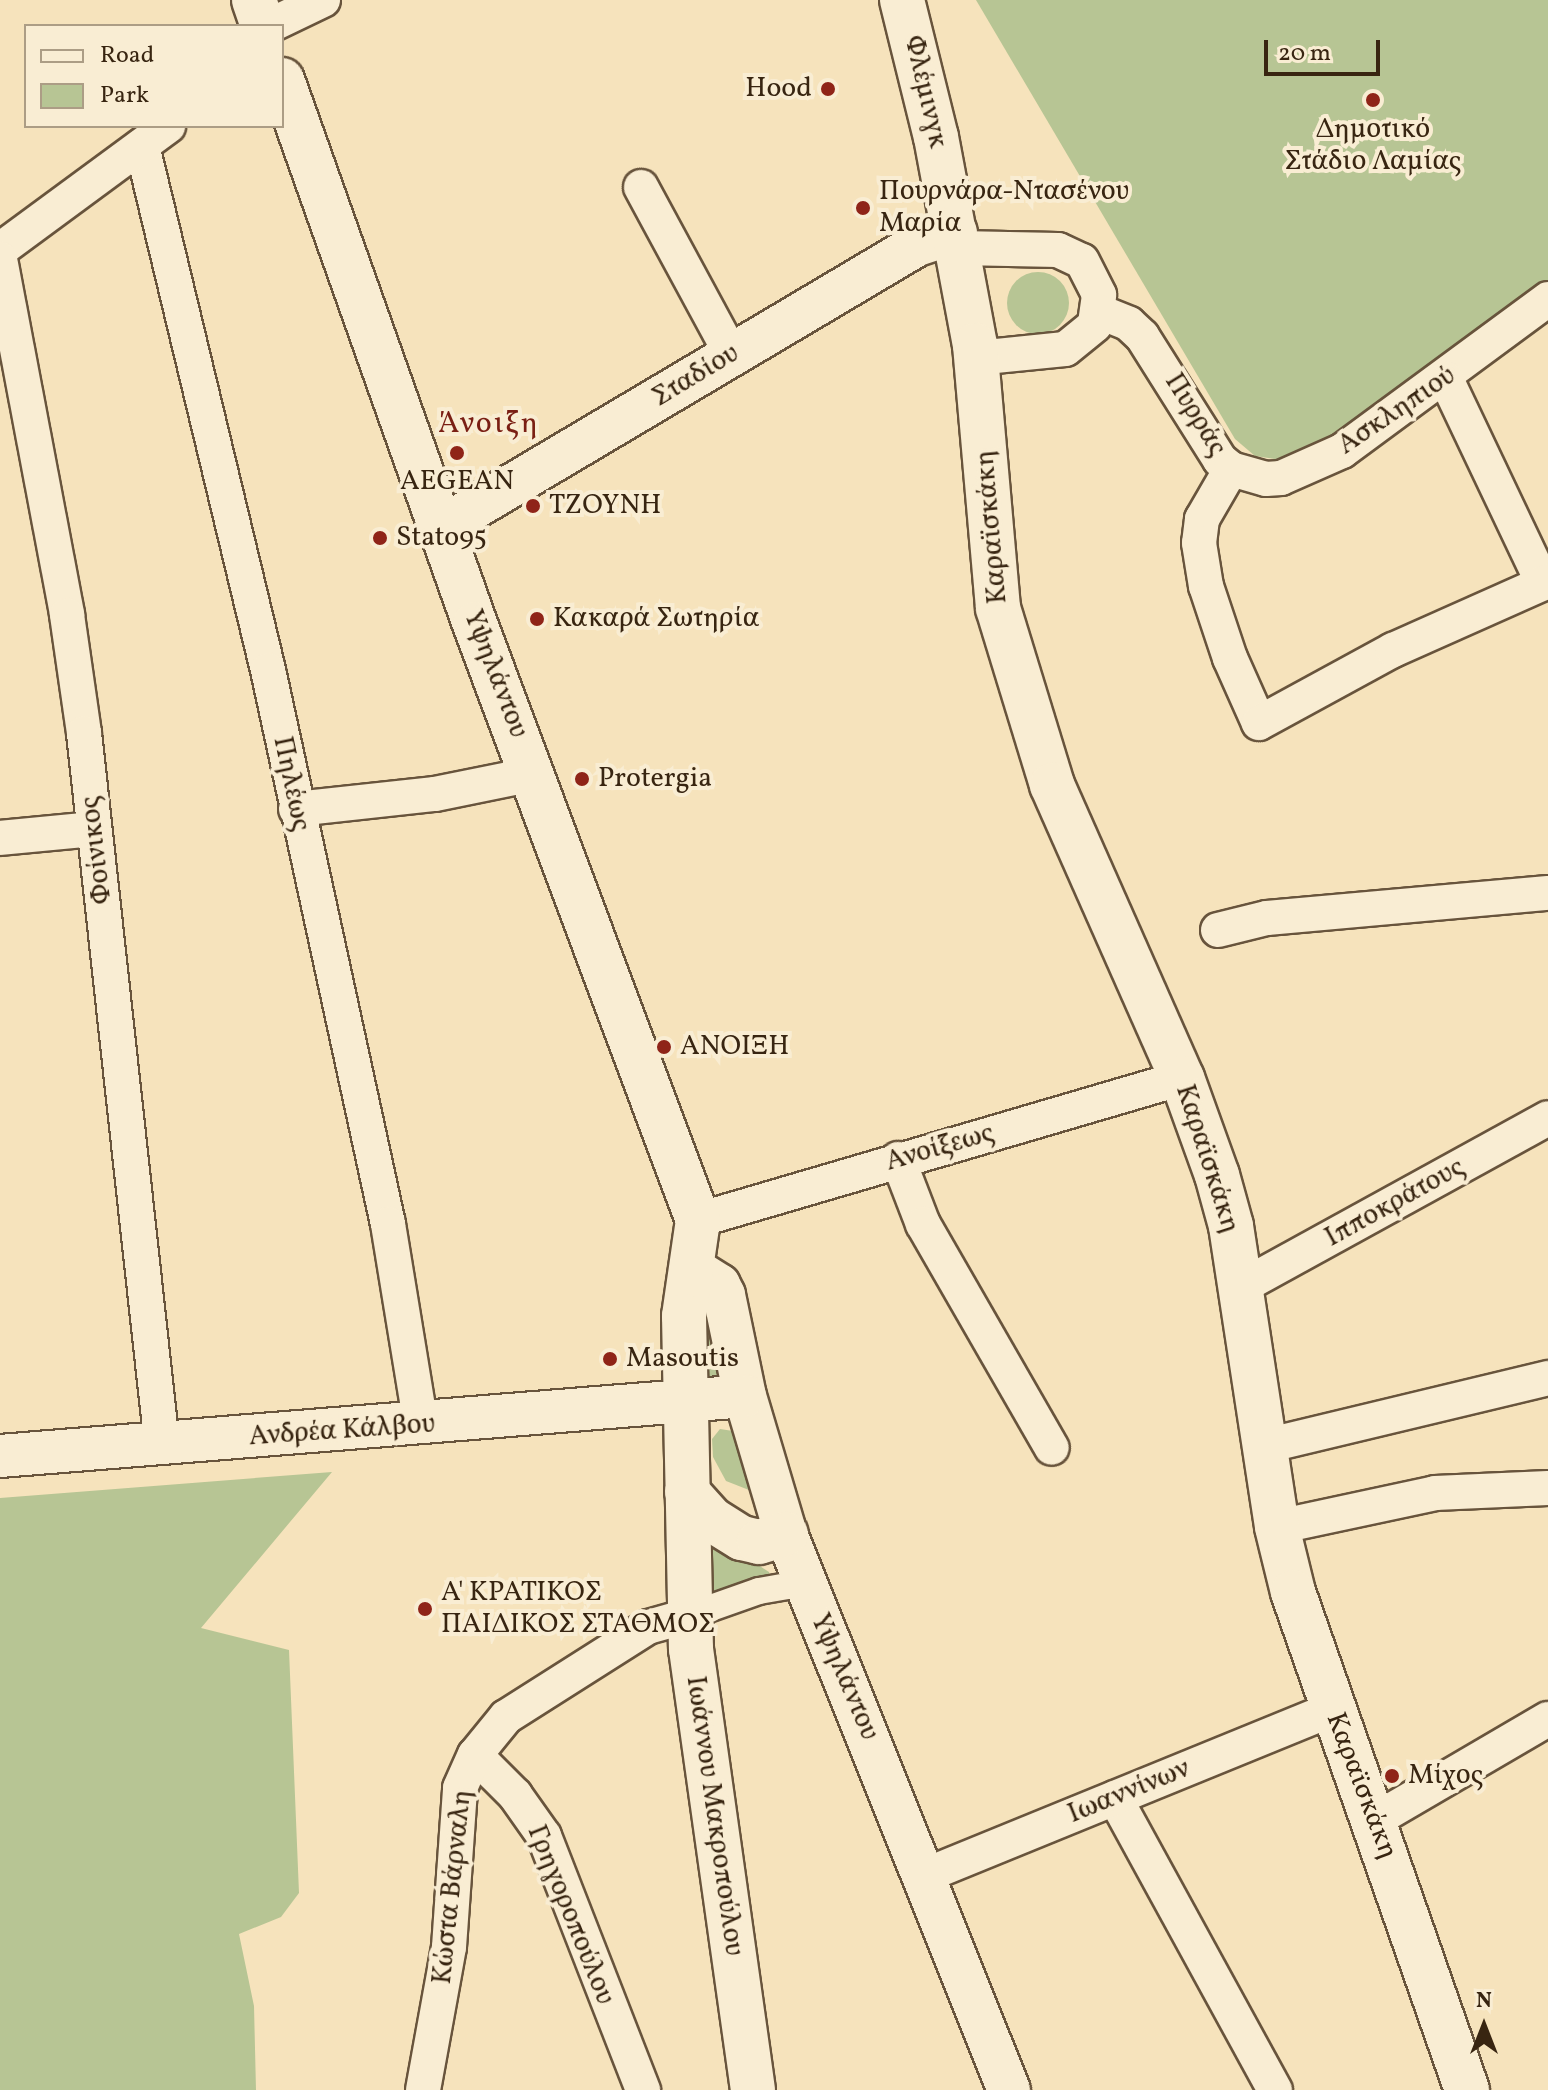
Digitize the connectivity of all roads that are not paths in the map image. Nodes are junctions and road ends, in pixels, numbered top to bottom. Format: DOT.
graph roads {
  1 [pos="254,0"];
  2 [pos="323,0"];
  3 [pos="902,0"];
  4 [pos="265,24"];
  5 [pos="270,24"];
  6 [pos="284,86"];
  7 [pos="155,136"];
  8 [pos="641,187"];
  9 [pos="957,240"];
  10 [pos="0,250"];
  11 [pos="0,259"];
  12 [pos="1548,299"];
  13 [pos="1100,312"];
  14 [pos="732,355"];
  15 [pos="977,358"];
  16 [pos="1446,379"];
  17 [pos="1231,469"];
  18 [pos="440,528"];
  19 [pos="1546,582"];
  20 [pos="533,774"];
  21 [pos="296,809"];
  22 [pos="93,829"];
  23 [pos="0,838"];
  24 [pos="1548,893"];
  25 [pos="1218,930"];
  26 [pos="1182,1078"];
  27 [pos="1548,1118"];
  28 [pos="898,1159"];
  29 [pos="698,1220"];
  30 [pos="692,1268"];
  31 [pos="1241,1287"];
  32 [pos="1548,1378"];
  33 [pos="745,1396"];
  34 [pos="683,1403"];
  35 [pos="421,1425"];
  36 [pos="162,1445"];
  37 [pos="1265,1446"];
  38 [pos="1052,1448"];
  39 [pos="0,1456"];
  40 [pos="1548,1488"];
  41 [pos="687,1492"];
  42 [pos="1277,1527"];
  43 [pos="786,1534"];
  44 [pos="805,1583"];
  45 [pos="691,1615"];
  46 [pos="1332,1709"];
  47 [pos="1548,1719"];
  48 [pos="475,1755"];
  49 [pos="1115,1798"];
  50 [pos="1375,1820"];
  51 [pos="926,1875"];
  52 [pos="423,2090"];
  53 [pos="643,2090"];
  54 [pos="753,2090"];
  55 [pos="1009,2090"];
  56 [pos="1275,2090"];
  57 [pos="1467,2090"];
  1 -- 4 [label="main road"];
  2 -- 5 [label="street"];
  3 -- 9 [label="main road, Φλέμινγκ"];
  6 -- 18 [label="main road, Υψηλάντου"];
  7 -- 10 [label="street"];
  7 -- 21 [label="street, Πηλέως"];
  8 -- 14 [label="street"];
  9 -- 13 [label="street"];
  9 -- 14 [label="street, Σταδίου"];
  9 -- 15 [label="main road, Καραϊσκάκη"];
  11 -- 22 [label="street, Φοίνικος"];
  12 -- 16 [label="street, Ασκληπιού"];
  13 -- 15 [label="street"];
  13 -- 17 [label="street, Πυρράς"];
  14 -- 18 [label="street, Σταδίου"];
  15 -- 26 [label="main road, Καραϊσκάκη"];
  16 -- 17 [label="street, Ασκληπιού"];
  16 -- 19 [label="street"];
  17 -- 19 [label="street, Πυρράς"];
  18 -- 20 [label="main road, Υψηλάντου"];
  20 -- 21 [label="street"];
  20 -- 29 [label="main road, Υψηλάντου"];
  21 -- 35 [label="street, Πηλέως"];
  22 -- 23 [label="street"];
  22 -- 36 [label="street, Φοίνικος"];
  24 -- 25 [label="street"];
  26 -- 28 [label="street, Ανοίξεως"];
  26 -- 31 [label="main road, Καραϊσκάκη"];
  27 -- 31 [label="street, Ιπποκράτους"];
  28 -- 29 [label="street, Ανοίξεως"];
  28 -- 38 [label="street"];
  29 -- 30 [label="main road, Υψηλάντου"];
  30 -- 33 [label="street, Υψηλάντου"];
  30 -- 34 [label="main road, Υψηλάντου"];
  31 -- 37 [label="main road, Καραϊσκάκη"];
  32 -- 37 [label="street"];
  33 -- 34 [label="street, Ανδρέα Κάλβου"];
  33 -- 43 [label="street, Υψηλάντου"];
  34 -- 35 [label="street, Ανδρέα Κάλβου"];
  34 -- 41 [label="main road, Υψηλάντου"];
  35 -- 36 [label="street, Ανδρέα Κάλβου"];
  36 -- 39 [label="street, Ανδρέα Κάλβου"];
  37 -- 42 [label="main road, Καραϊσκάκη"];
  40 -- 42 [label="street"];
  41 -- 43 [label="main road"];
  41 -- 45 [label="main road, Ιωάννου Μακροπούλου"];
  42 -- 46 [label="main road, Καραϊσκάκη"];
  43 -- 44 [label="street, Υψηλάντου"];
  44 -- 45 [label="street"];
  44 -- 51 [label="street, Υψηλάντου"];
  45 -- 48 [label="street, Κώστα Βάρναλη"];
  45 -- 54 [label="main road, Ιωάννου Μακροπούλου"];
  46 -- 49 [label="street, Ιωαννίνων"];
  46 -- 50 [label="main road, Καραϊσκάκη"];
  47 -- 50 [label="street"];
  48 -- 52 [label="street, Κώστα Βάρναλη"];
  48 -- 53 [label="street, Γρηγοροπούλου"];
  49 -- 51 [label="street, Ιωαννίνων"];
  49 -- 56 [label="street"];
  50 -- 57 [label="main road, Καραϊσκάκη"];
  51 -- 55 [label="street, Υψηλάντου"];
}
